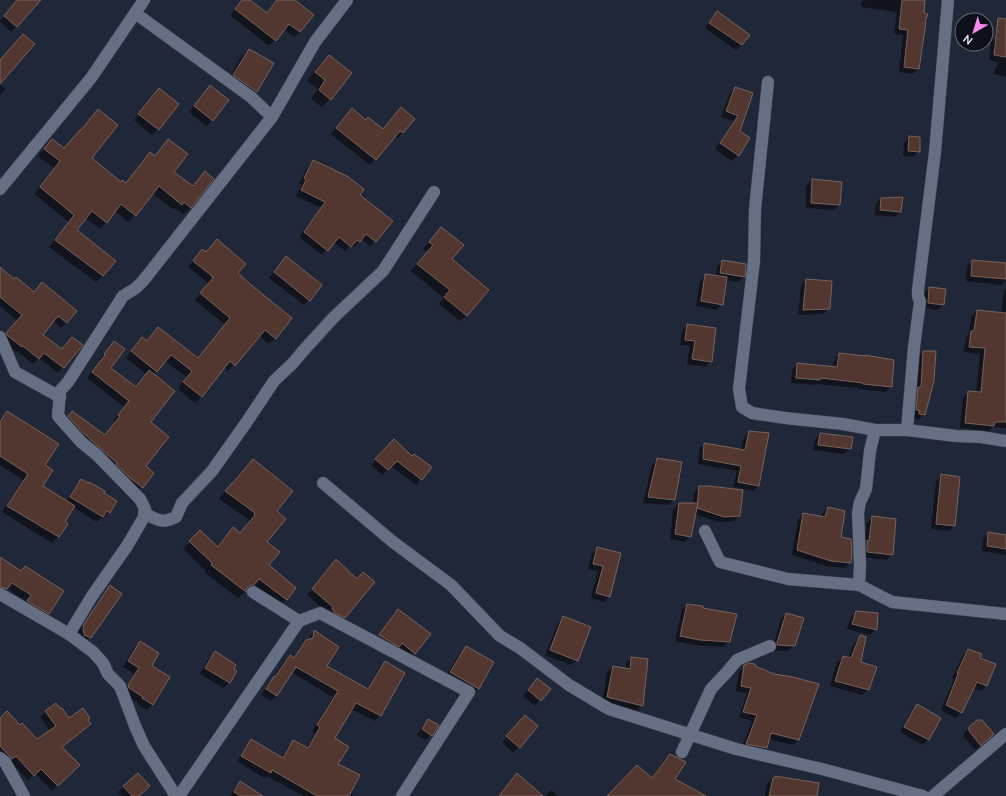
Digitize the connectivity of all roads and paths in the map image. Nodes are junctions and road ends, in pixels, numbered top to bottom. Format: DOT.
graph roads {
  1 [pos="144,0"];
  2 [pos="346,0"];
  3 [pos="948,0"];
  4 [pos="135,13"];
  5 [pos="768,82"];
  6 [pos="272,117"];
  7 [pos="0,189"];
  8 [pos="434,192"];
  9 [pos="0,337"];
  10 [pos="60,397"];
  11 [pos="875,430"];
  12 [pos="907,430"];
  13 [pos="1006,441"];
  14 [pos="323,483"];
  15 [pos="144,513"];
  16 [pos="705,531"];
  17 [pos="859,585"];
  18 [pos="253,592"];
  19 [pos="0,594"];
  20 [pos="1006,614"];
  21 [pos="299,621"];
  22 [pos="69,634"];
  23 [pos="770,646"];
  24 [pos="1006,734"];
  25 [pos="690,735"];
  26 [pos="682,752"];
  27 [pos="0,758"];
  28 [pos="24,796"];
  29 [pos="178,796"];
  30 [pos="402,796"];
  31 [pos="923,796"];
  32 [pos="933,796"];
  1 -- 4 [label="street"];
  2 -- 6 [label="street"];
  3 -- 12 [label="street"];
  4 -- 6 [label="street"];
  4 -- 7 [label="street"];
  5 -- 11 [label="street"];
  6 -- 10 [label="street"];
  8 -- 15 [label="street"];
  9 -- 10 [label="street"];
  10 -- 15 [label="street"];
  11 -- 12 [label="street"];
  11 -- 17 [label="street"];
  12 -- 13 [label="street"];
  14 -- 25 [label="street"];
  15 -- 22 [label="street"];
  16 -- 17 [label="street"];
  17 -- 20 [label="street"];
  18 -- 21 [label="street"];
  19 -- 22 [label="street"];
  21 -- 29 [label="street"];
  21 -- 30 [label="street"];
  22 -- 29 [label="street"];
  23 -- 25 [label="street"];
  24 -- 32 [label="street"];
  25 -- 26 [label="street"];
  25 -- 31 [label="street"];
  27 -- 28 [label="street"];
}
